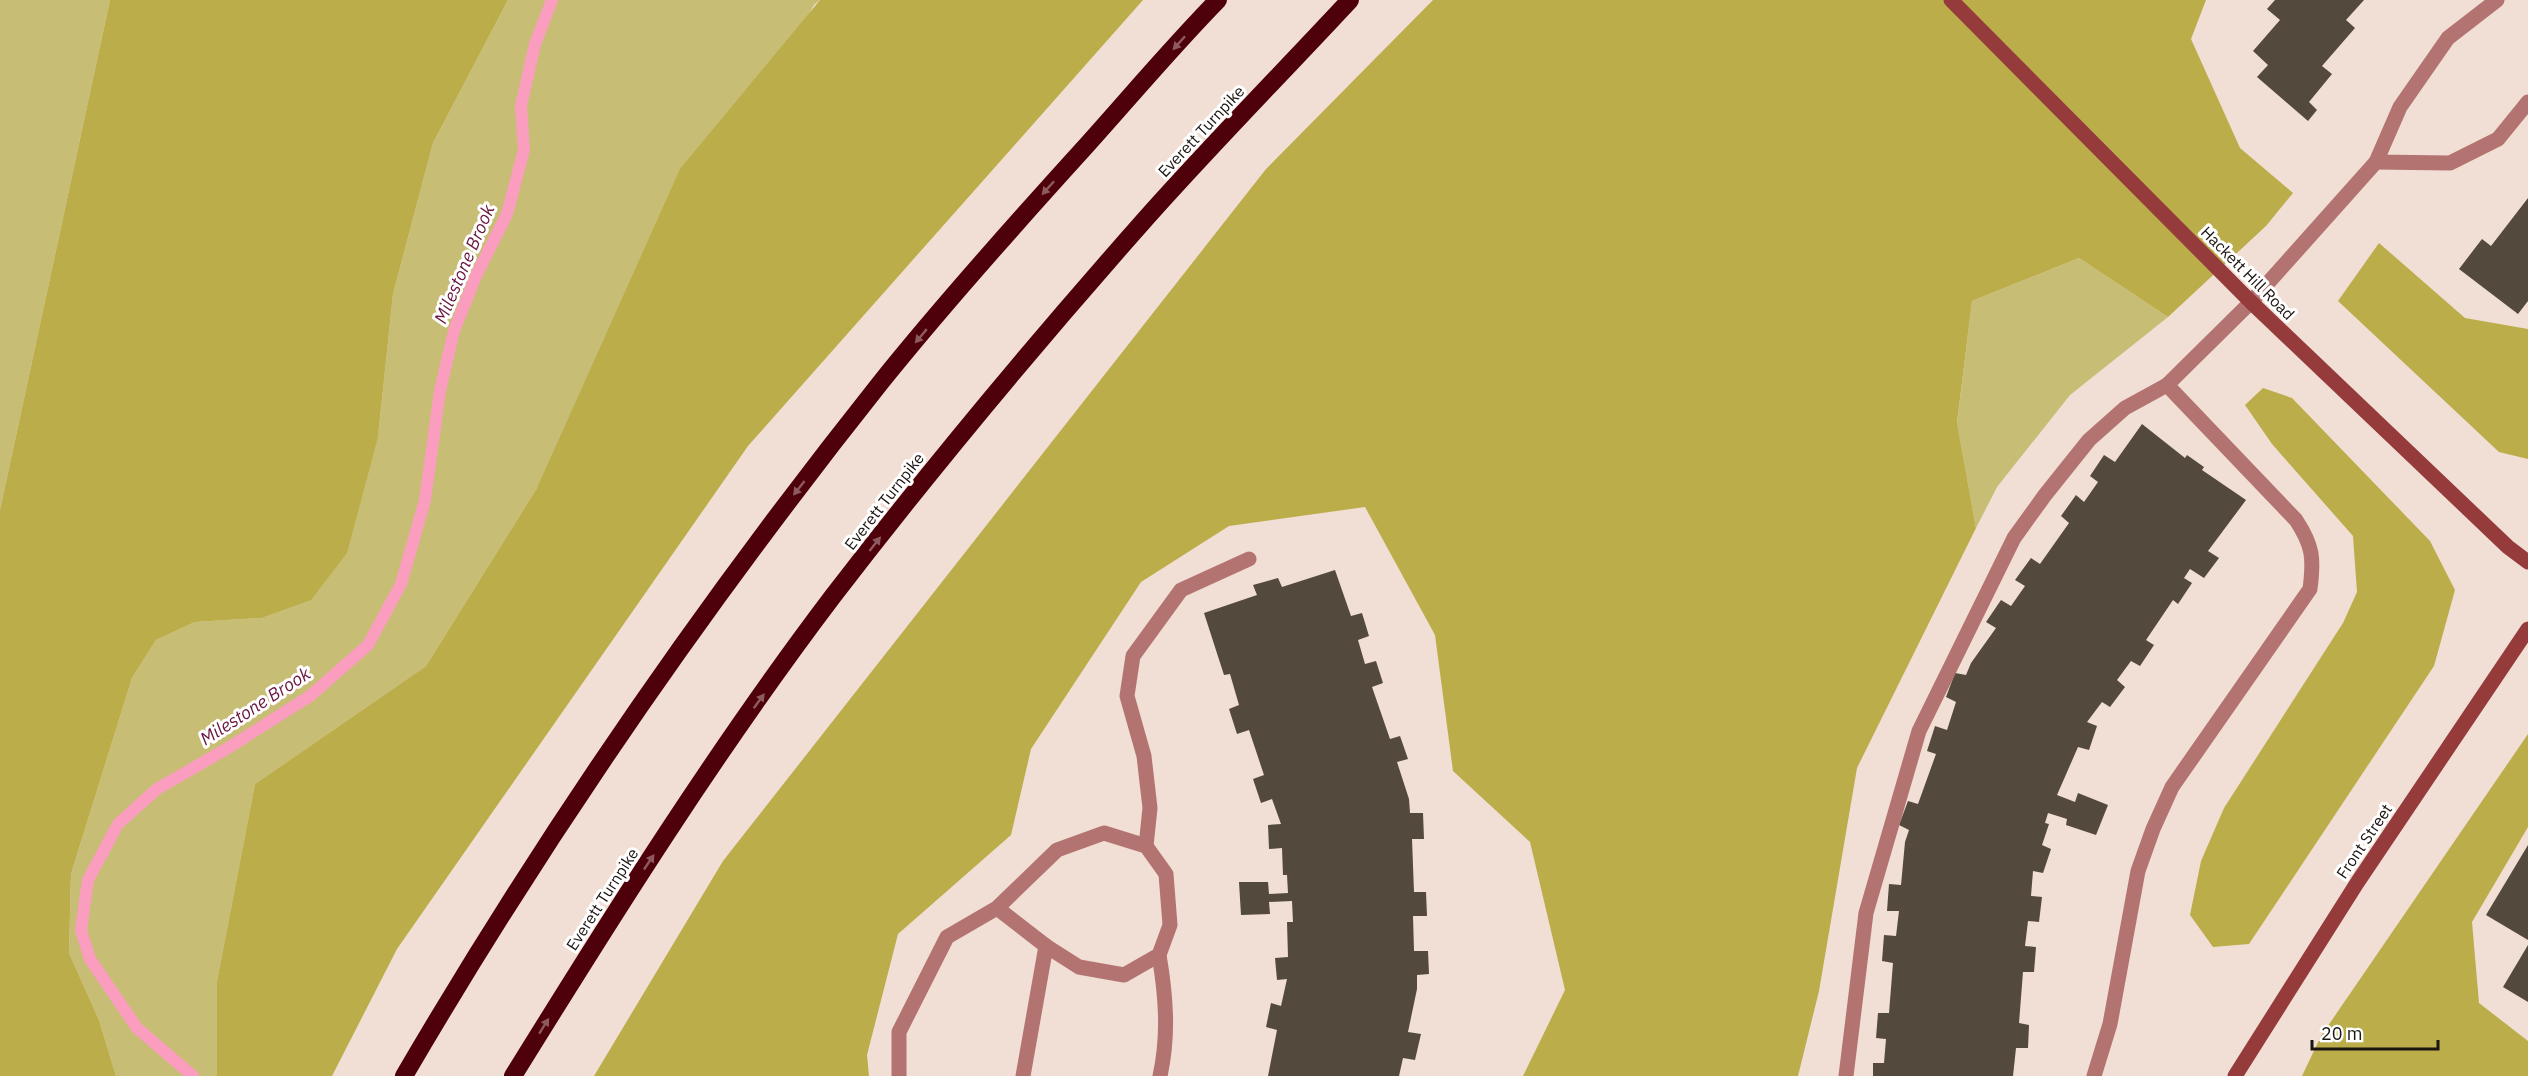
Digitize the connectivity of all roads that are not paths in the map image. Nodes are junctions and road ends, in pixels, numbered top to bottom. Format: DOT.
graph roads {
  1 [pos="1218,0"];
  2 [pos="1350,0"];
  3 [pos="1951,0"];
  4 [pos="2497,0"];
  5 [pos="2528,102"];
  6 [pos="2376,162"];
  7 [pos="2251,302"];
  8 [pos="2167,385"];
  9 [pos="1249,559"];
  10 [pos="2528,562"];
  11 [pos="2528,629"];
  12 [pos="1146,846"];
  13 [pos="997,908"];
  14 [pos="1046,946"];
  15 [pos="1159,955"];
  16 [pos="404,1076"];
  17 [pos="513,1076"];
  18 [pos="899,1076"];
  19 [pos="1023,1076"];
  20 [pos="1160,1076"];
  21 [pos="1846,1076"];
  22 [pos="2094,1076"];
  23 [pos="2235,1076"];
  1 -- 16 [label="highway, one-way"];
  17 -- 2 [label="highway, Everett Turnpike, one-way"];
  3 -- 7 [label="street, Hackett Hill Road"];
  4 -- 6 [label="street"];
  5 -- 6 [label="street"];
  6 -- 7 [label="street"];
  7 -- 8 [label="street"];
  7 -- 10 [label="street, Hackett Hill Road"];
  8 -- 21 [label="street"];
  8 -- 22 [label="street"];
  9 -- 12 [label="street"];
  11 -- 23 [label="street, Front Street"];
  12 -- 13 [label="street"];
  12 -- 15 [label="street"];
  13 -- 14 [label="street"];
  13 -- 18 [label="street"];
  14 -- 15 [label="street"];
  14 -- 19 [label="street"];
  15 -- 20 [label="street"];
}
